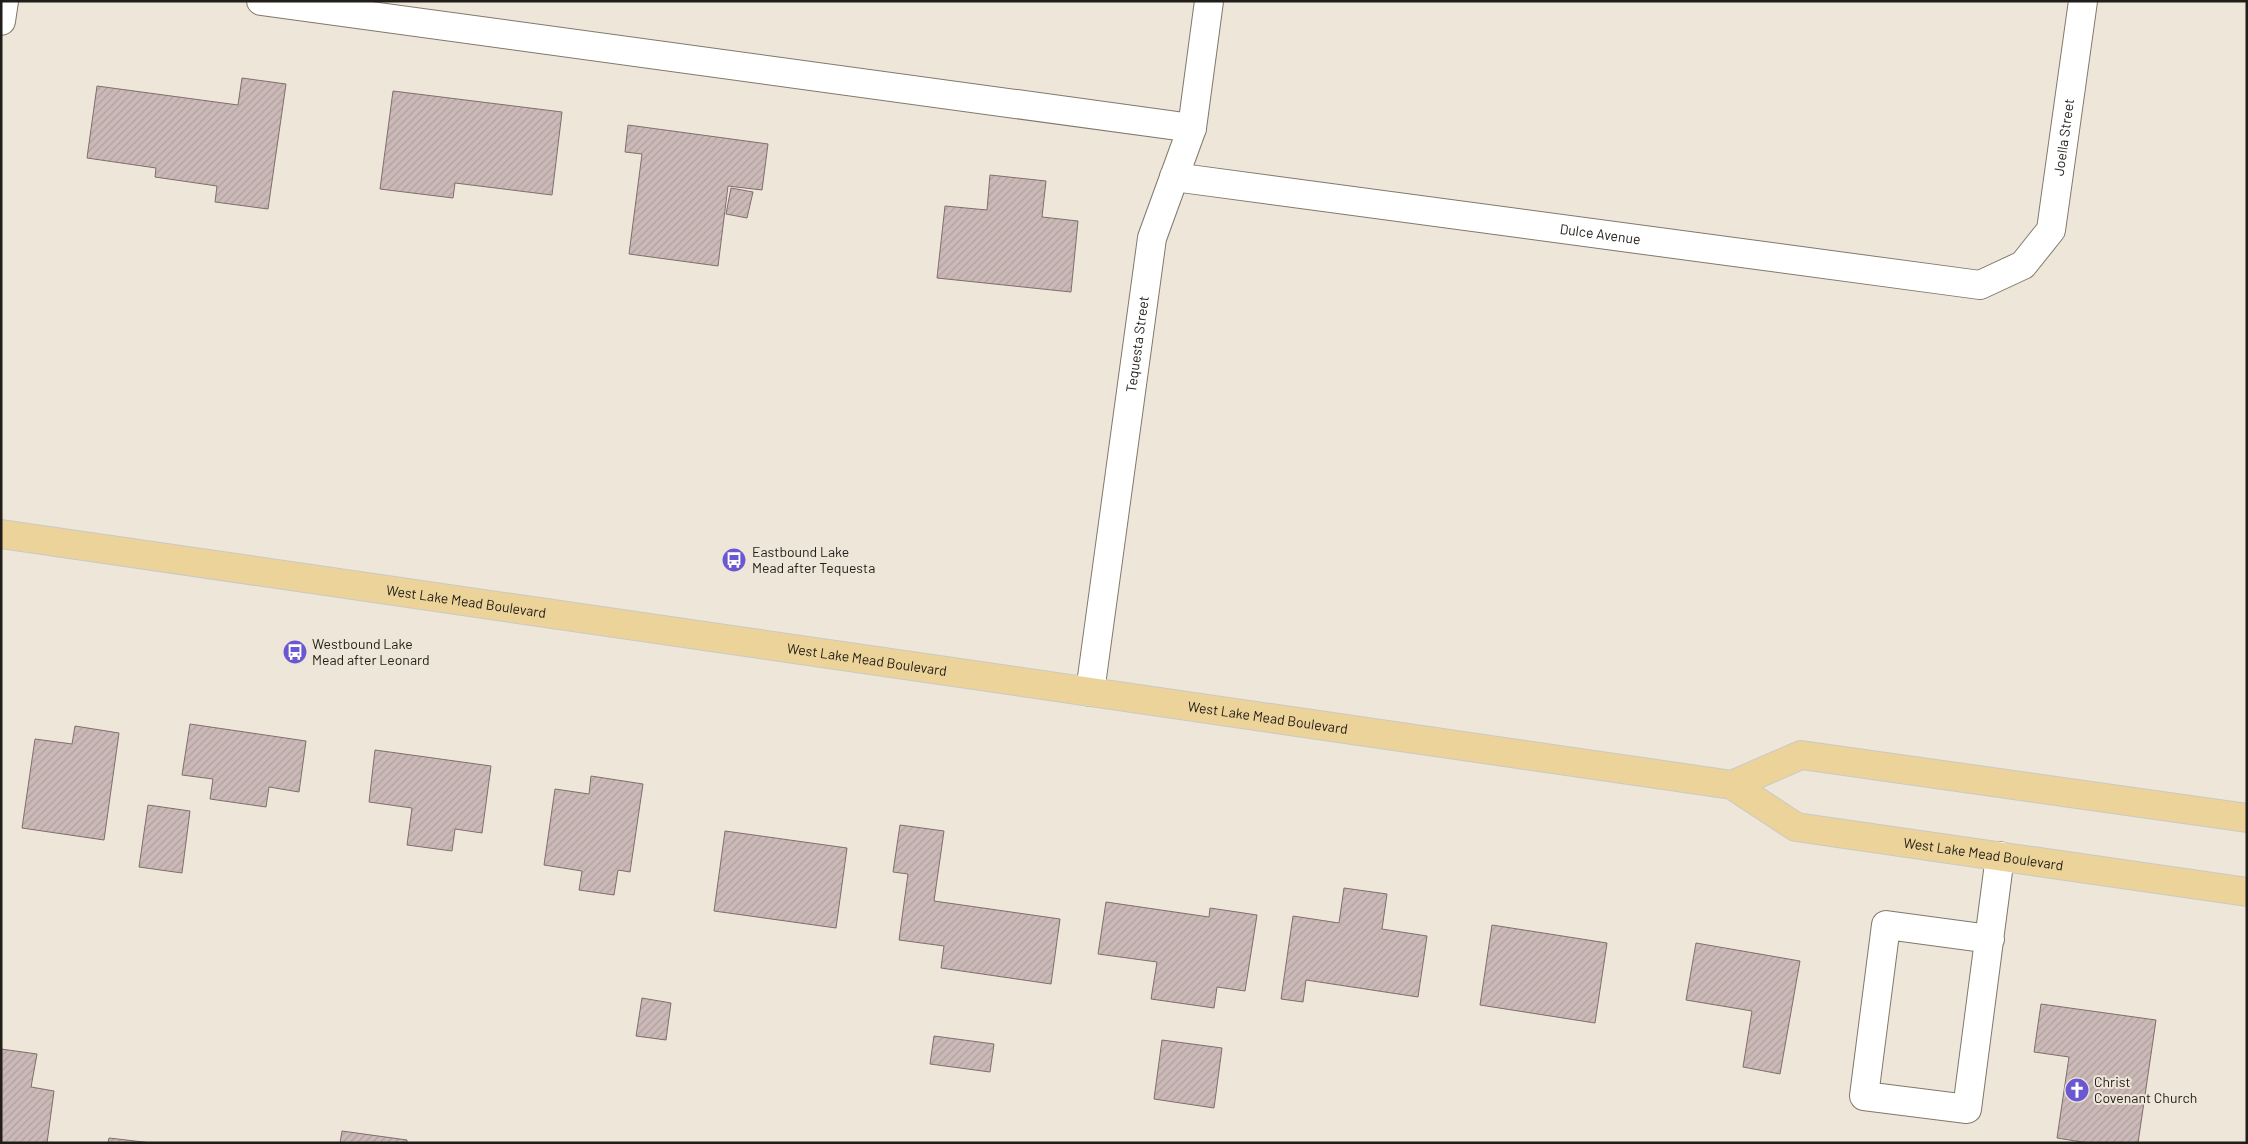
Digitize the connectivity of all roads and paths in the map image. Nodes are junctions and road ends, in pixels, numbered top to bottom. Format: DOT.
graph roads {
  1 [pos="4,1"];
  2 [pos="261,1"];
  3 [pos="1209,1"];
  4 [pos="2083,1"];
  5 [pos="1,21"];
  6 [pos="1192,128"];
  7 [pos="1174,177"];
  8 [pos="2023,265"];
  9 [pos="1,534"];
  10 [pos="1090,692"];
  11 [pos="1732,785"];
  12 [pos="2247,818"];
  13 [pos="2000,856"];
  14 [pos="2247,892"];
  15 [pos="1990,939"];
  1 -- 5 [label="street"];
  2 -- 6 [label="street"];
  3 -- 6 [label="street, Tequesta Street"];
  4 -- 8 [label="street, Joella Street"];
  6 -- 7 [label="street, Tequesta Street"];
  7 -- 8 [label="street, Dulce Avenue"];
  7 -- 10 [label="street, Tequesta Street"];
  9 -- 10 [label="main road, West Lake Mead Boulevard"];
  10 -- 11 [label="main road, West Lake Mead Boulevard"];
  11 -- 12 [label="main road"];
  11 -- 13 [label="main road, West Lake Mead Boulevard"];
  13 -- 14 [label="main road, West Lake Mead Boulevard"];
  13 -- 15 [label="street"];
  15 -- 15 [label="street"];
}
